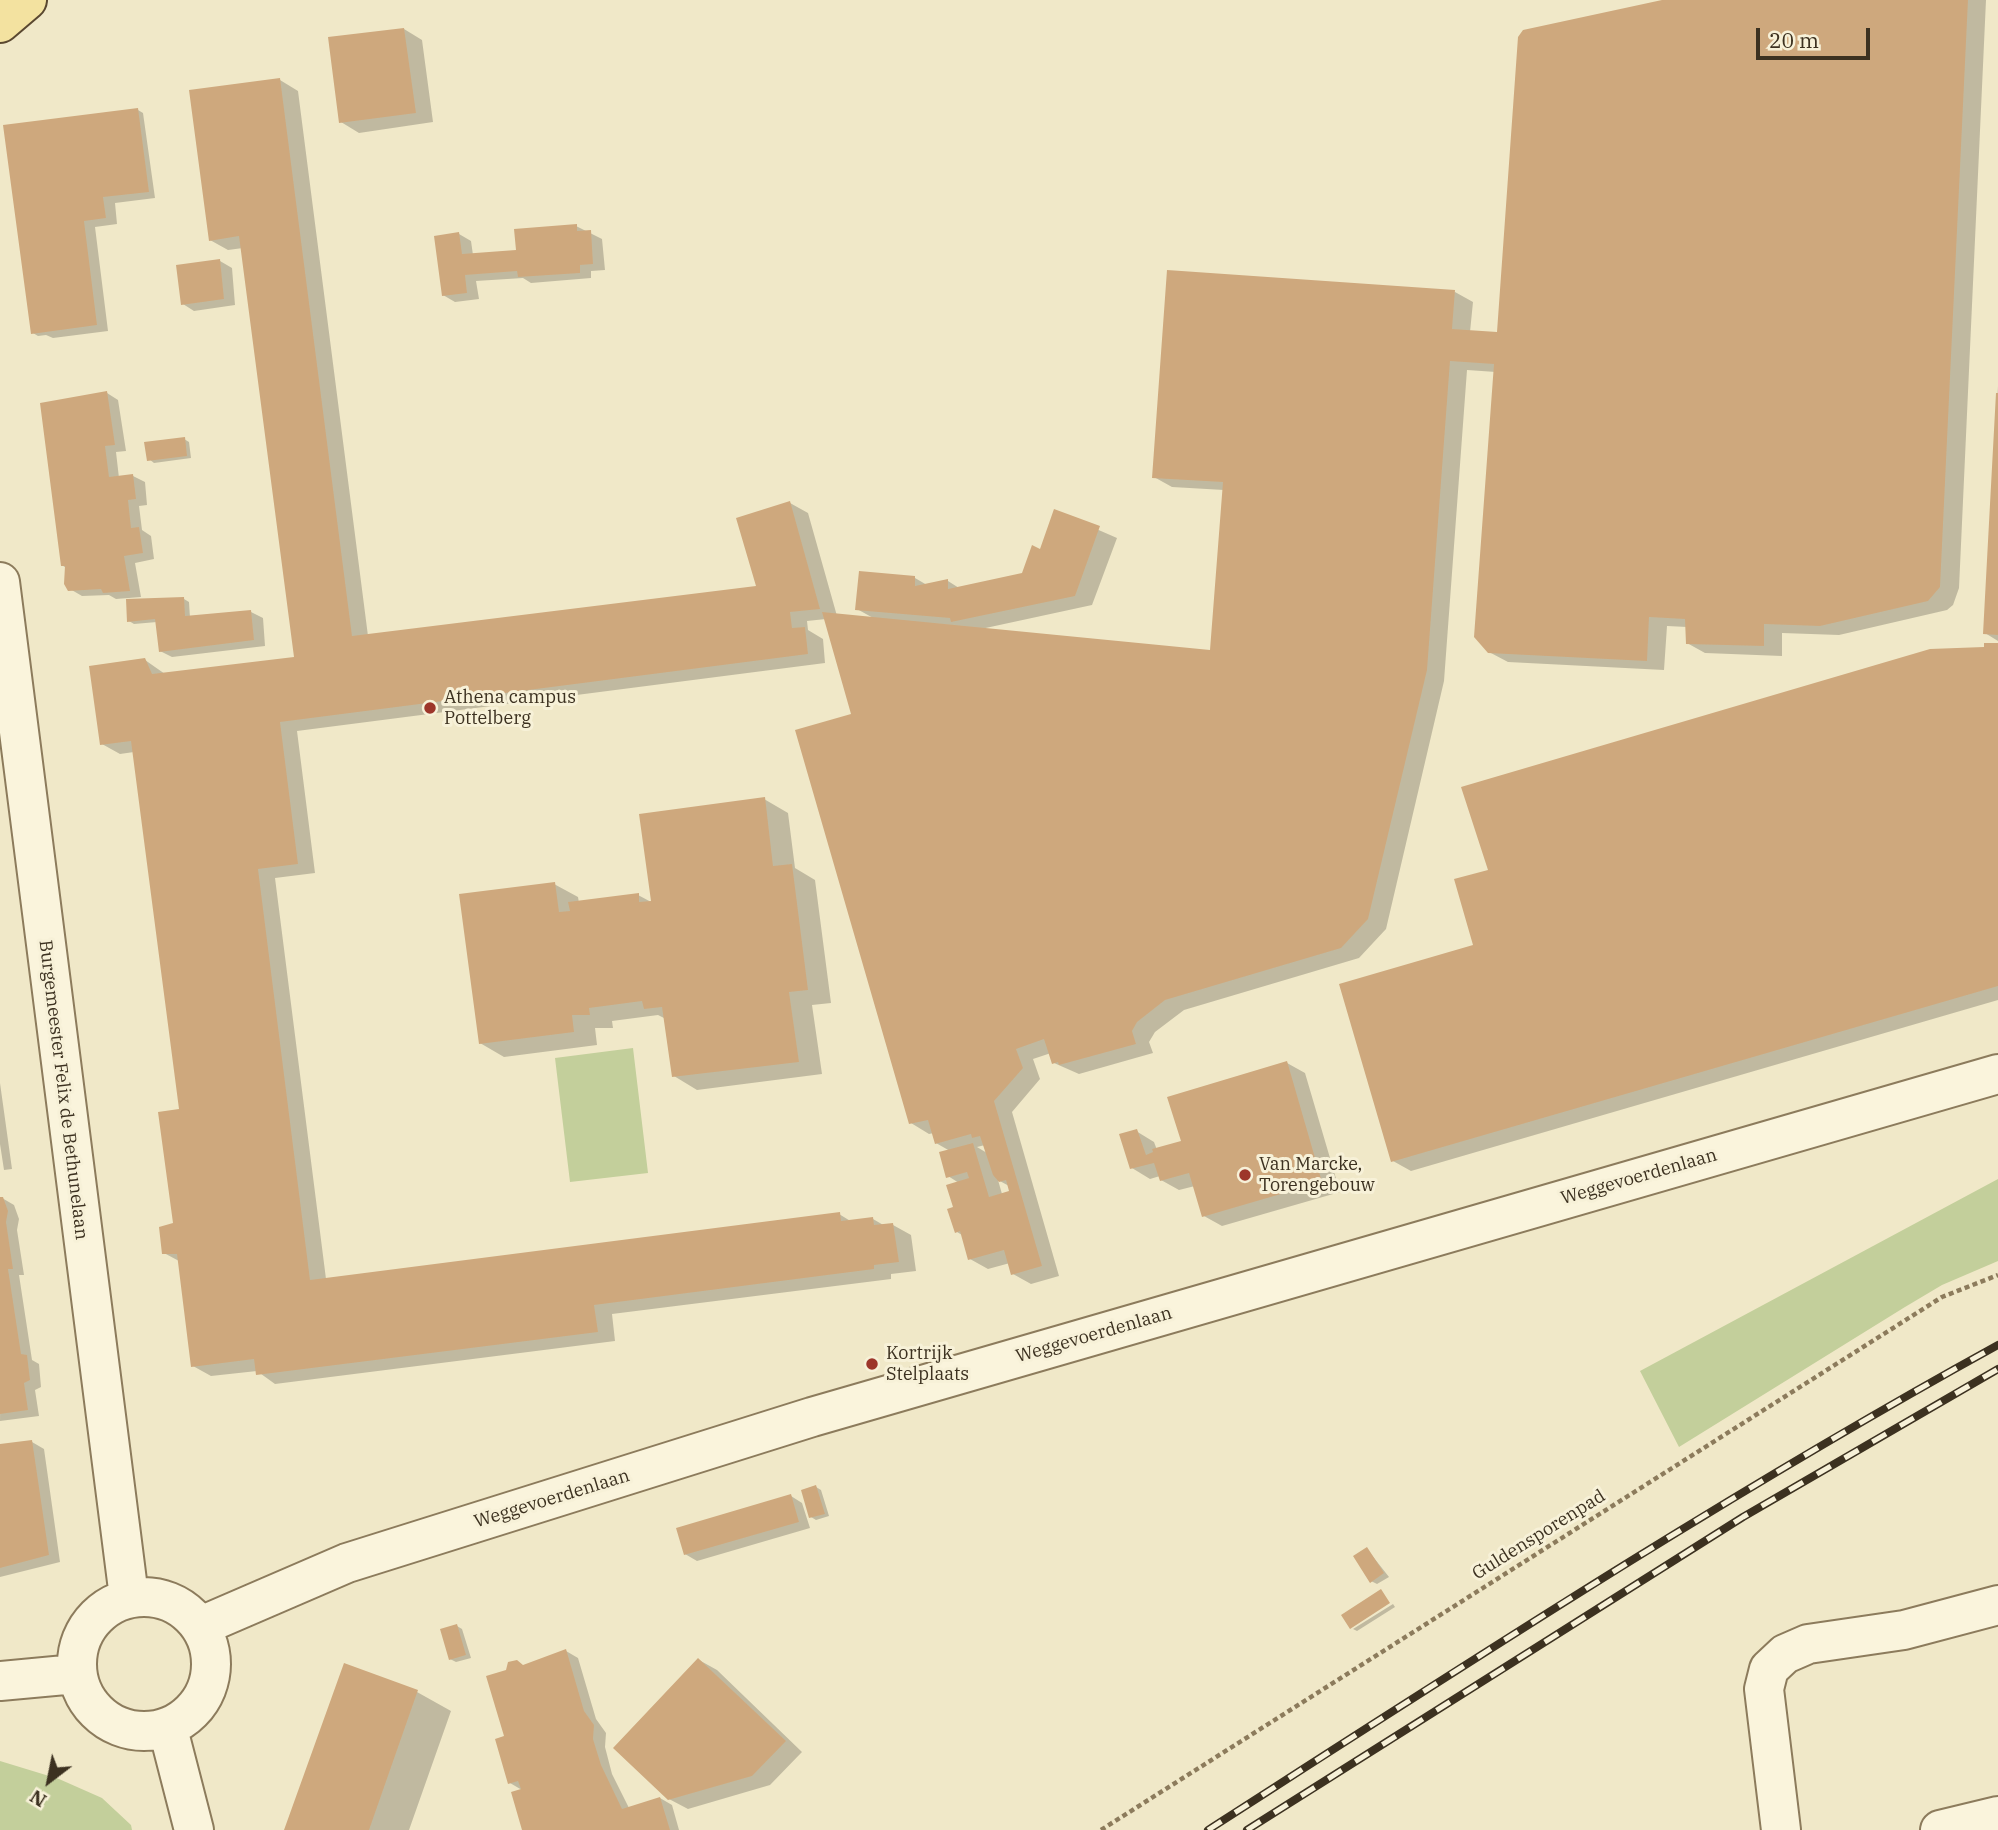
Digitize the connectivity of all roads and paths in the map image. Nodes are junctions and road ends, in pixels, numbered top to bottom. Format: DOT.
graph roads {
  1 [pos="27,0"];
  2 [pos="0,23"];
  3 [pos="0,582"];
  4 [pos="1998,1074"];
  5 [pos="1998,1275"];
  6 [pos="130,1597"];
  7 [pos="1998,1605"];
  8 [pos="201,1626"];
  9 [pos="76,1674"];
  10 [pos="0,1681"];
  11 [pos="168,1729"];
  12 [pos="1998,1816"];
  13 [pos="194,1830"];
  14 [pos="1101,1830"];
  15 [pos="1781,1830"];
  16 [pos="1940,1830"];
  1 -- 2 [label="main road"];
  3 -- 6 [label="street, Burgemeester Felix de Bethunelaan"];
  4 -- 8 [label="street, Weggevoerdenlaan"];
  5 -- 14 [label="path, Guldensporenpad"];
  6 -- 8 [label="street"];
  6 -- 9 [label="street"];
  7 -- 15 [label="street"];
  8 -- 11 [label="street"];
  9 -- 10 [label="street"];
  9 -- 11 [label="street"];
  11 -- 13 [label="street"];
  12 -- 16 [label="street"];
}
